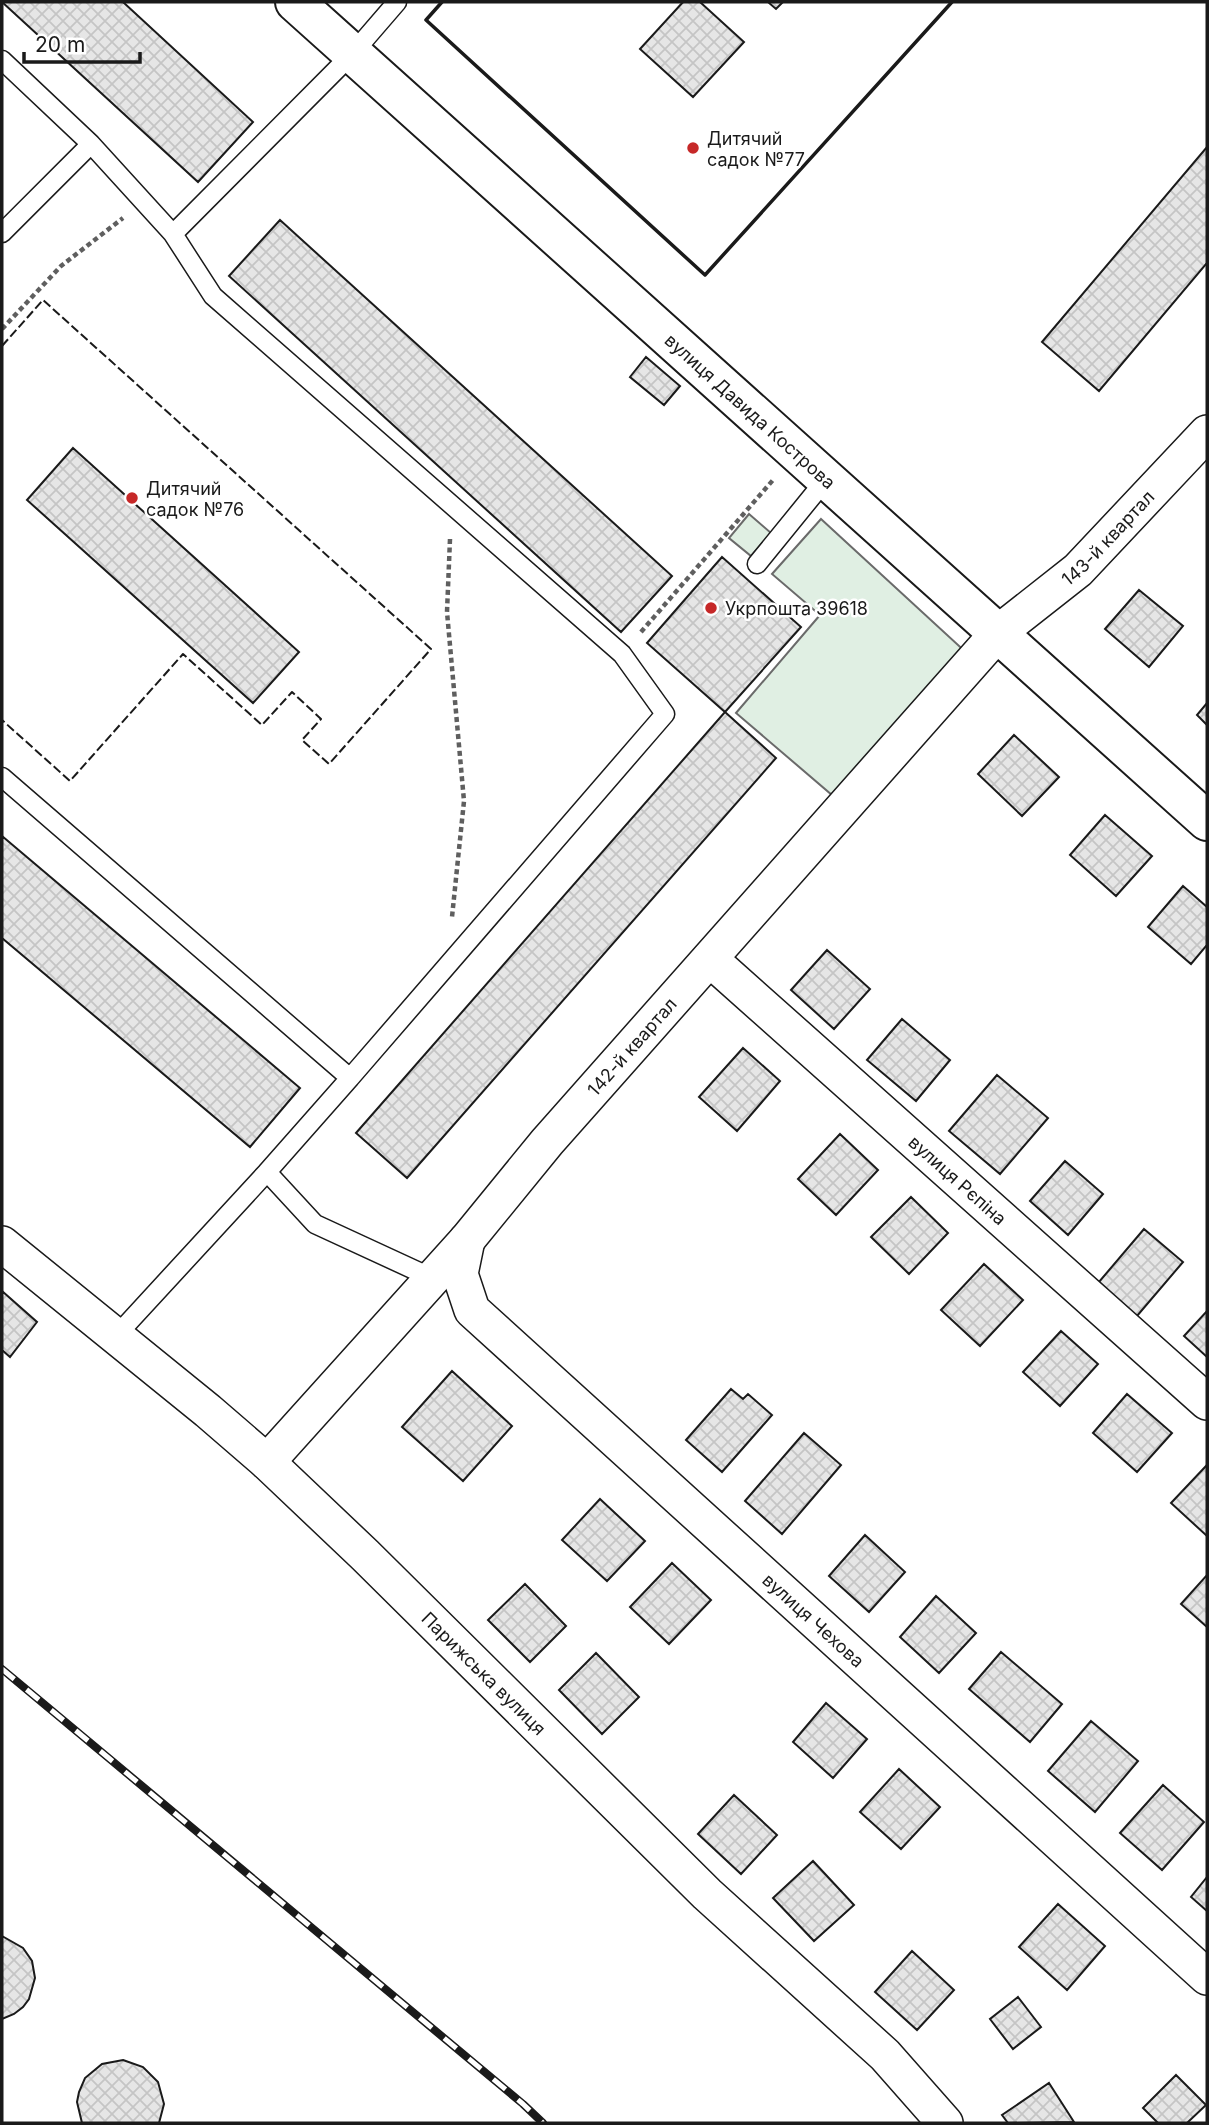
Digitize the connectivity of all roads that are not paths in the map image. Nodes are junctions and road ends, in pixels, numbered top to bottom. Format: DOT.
graph roads {
  1 [pos="295,2"];
  2 [pos="397,2"];
  3 [pos="353,53"];
  4 [pos="2,60"];
  5 [pos="91,144"];
  6 [pos="2,233"];
  7 [pos="173,234"];
  8 [pos="1207,433"];
  9 [pos="827,478"];
  10 [pos="757,564"];
  11 [pos="998,633"];
  12 [pos="2,777"];
  13 [pos="1207,821"];
  14 [pos="710,959"];
  15 [pos="350,1078"];
  16 [pos="267,1172"];
  17 [pos="467,1240"];
  18 [pos="2,1244"];
  19 [pos="432,1278"];
  20 [pos="116,1336"];
  21 [pos="1207,1402"];
  22 [pos="267,1462"];
  23 [pos="1207,1977"];
  24 [pos="945,2123"];
  1 -- 3 [label="street, вулиця Давида Кострова"];
  2 -- 3 [label="lane"];
  3 -- 7 [label="lane"];
  3 -- 9 [label="street, вулиця Давида Кострова"];
  4 -- 5 [label="lane"];
  5 -- 6 [label="lane"];
  5 -- 7 [label="lane"];
  7 -- 15 [label="lane"];
  8 -- 11 [label="street, 143-й квартал"];
  9 -- 10 [label="lane"];
  9 -- 11 [label="street, вулиця Давида Кострова"];
  11 -- 13 [label="street, вулиця Давида Кострова"];
  11 -- 14 [label="street, 142-й квартал"];
  12 -- 15 [label="lane"];
  14 -- 17 [label="street, 142-й квартал"];
  14 -- 21 [label="street, вулиця Рєпіна"];
  15 -- 16 [label="lane"];
  16 -- 19 [label="lane"];
  16 -- 20 [label="lane"];
  17 -- 19 [label="street, 142-й квартал"];
  17 -- 23 [label="street, вулиця Чехова"];
  18 -- 20 [label="street, Парижська вулиця"];
  19 -- 22 [label="street, 142-й квартал"];
  20 -- 22 [label="street, Парижська вулиця"];
  22 -- 24 [label="street, Парижська вулиця"];
}
